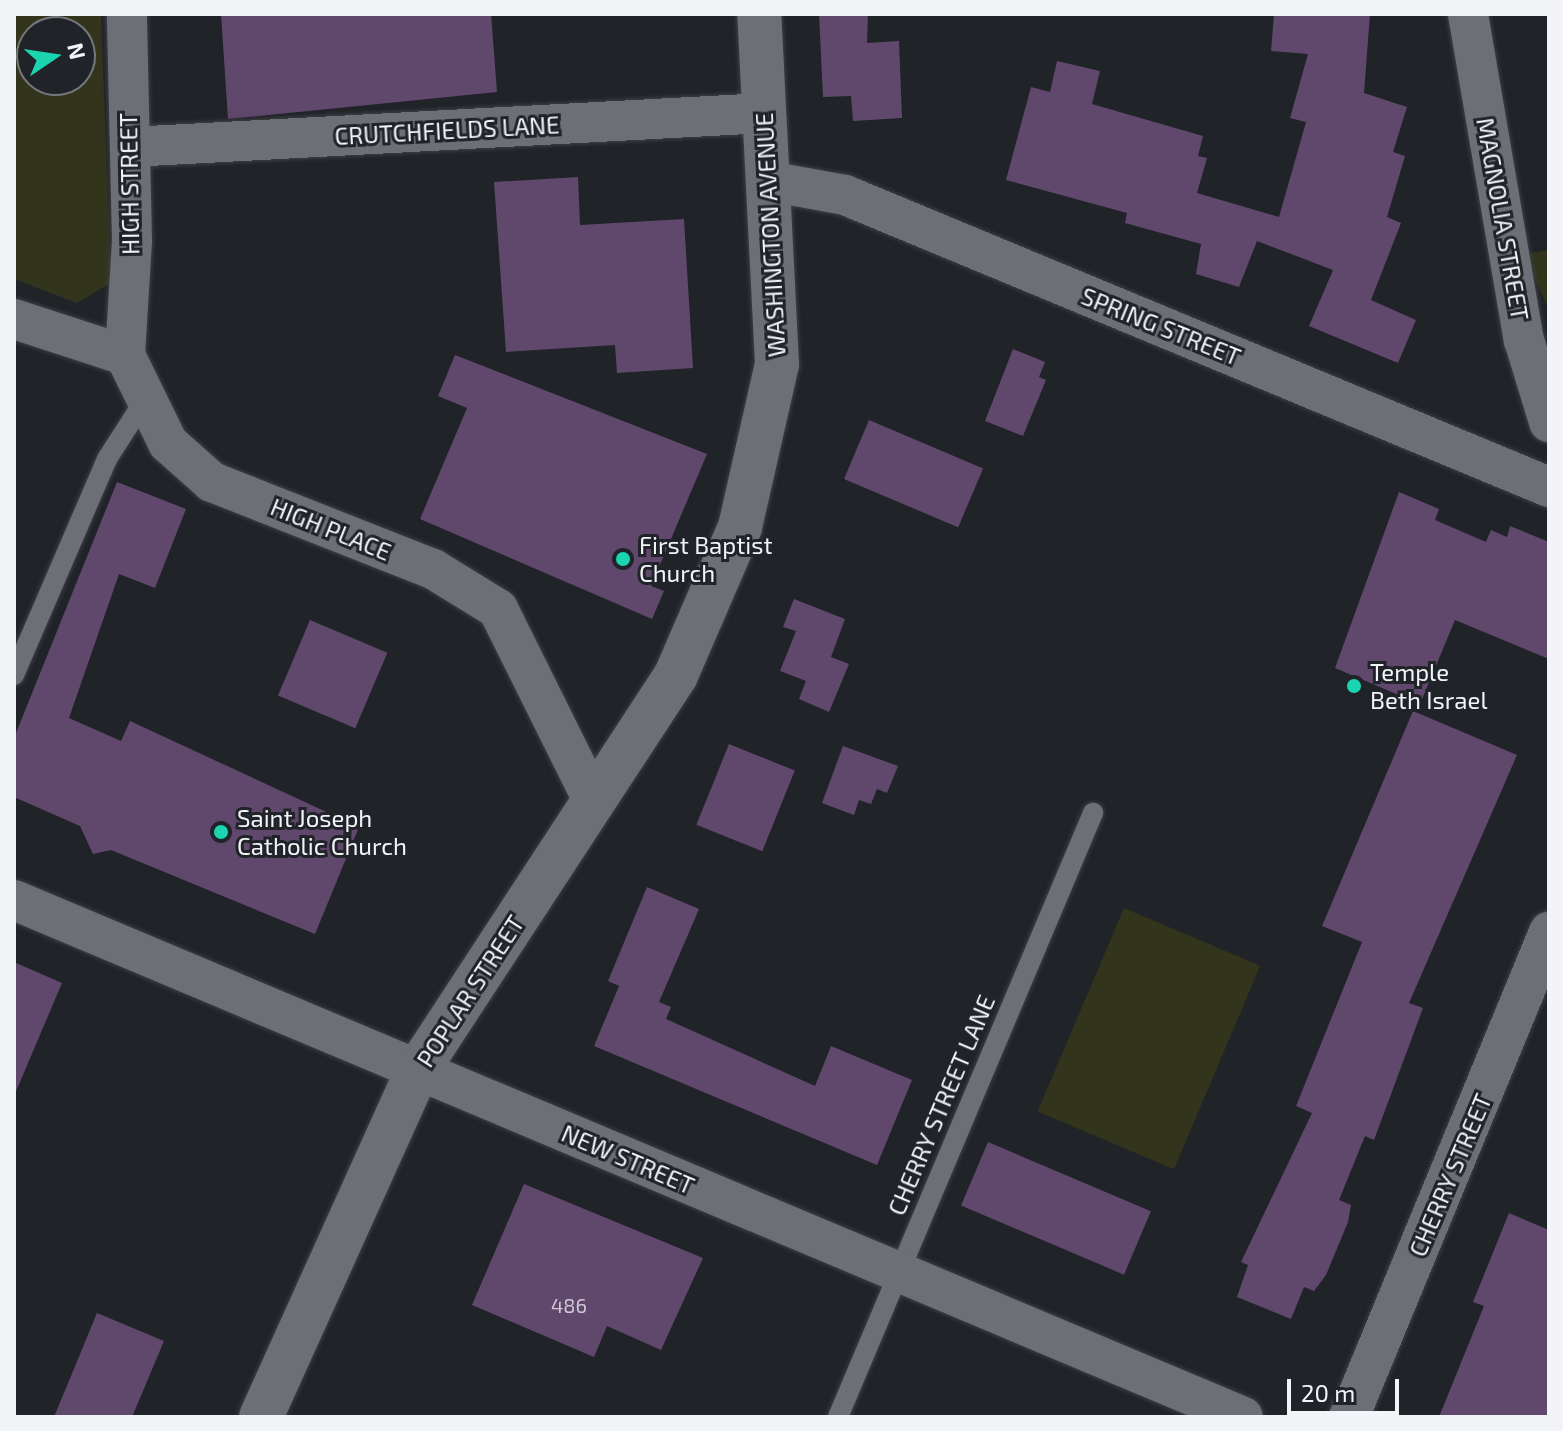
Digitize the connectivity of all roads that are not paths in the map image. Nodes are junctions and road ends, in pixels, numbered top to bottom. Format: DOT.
graph roads {
  1 [pos="127,14"];
  2 [pos="759,14"];
  3 [pos="1468,14"];
  4 [pos="765,113"];
  5 [pos="130,147"];
  6 [pos="768,181"];
  7 [pos="14,319"];
  8 [pos="125,355"];
  9 [pos="143,403"];
  10 [pos="1549,422"];
  11 [pos="1549,487"];
  12 [pos="713,590"];
  13 [pos="14,675"];
  14 [pos="594,802"];
  15 [pos="1093,813"];
  16 [pos="14,900"];
  17 [pos="1549,932"];
  18 [pos="1533,1024"];
  19 [pos="417,1071"];
  20 [pos="898,1271"];
  21 [pos="263,1415"];
  22 [pos="838,1417"];
  23 [pos="1243,1417"];
  24 [pos="1349,1417"];
  1 -- 5 [label="street, HIGH STREET"];
  2 -- 4 [label="street, WASHINGTON AVENUE"];
  3 -- 10 [label="street, MAGNOLIA STREET"];
  4 -- 5 [label="street, CRUTCHFIELDS LANE"];
  4 -- 6 [label="street, WASHINGTON AVENUE"];
  5 -- 8 [label="street, HIGH STREET"];
  6 -- 11 [label="street, SPRING STREET"];
  6 -- 12 [label="street, WASHINGTON AVENUE"];
  7 -- 8 [label="street"];
  8 -- 9 [label="street, HIGH PLACE"];
  9 -- 13 [label="lane"];
  9 -- 14 [label="street, HIGH PLACE"];
  12 -- 14 [label="street, POPLAR STREET"];
  14 -- 19 [label="street, POPLAR STREET"];
  15 -- 20 [label="lane, CHERRY STREET LANE"];
  16 -- 19 [label="street, NEW STREET"];
  17 -- 18 [label="street, CHERRY STREET"];
  18 -- 24 [label="street, CHERRY STREET"];
  19 -- 20 [label="street, NEW STREET"];
  19 -- 21 [label="street, POPLAR STREET"];
  20 -- 22 [label="lane, CHERRY STREET LANE"];
  20 -- 23 [label="street, NEW STREET"];
}
